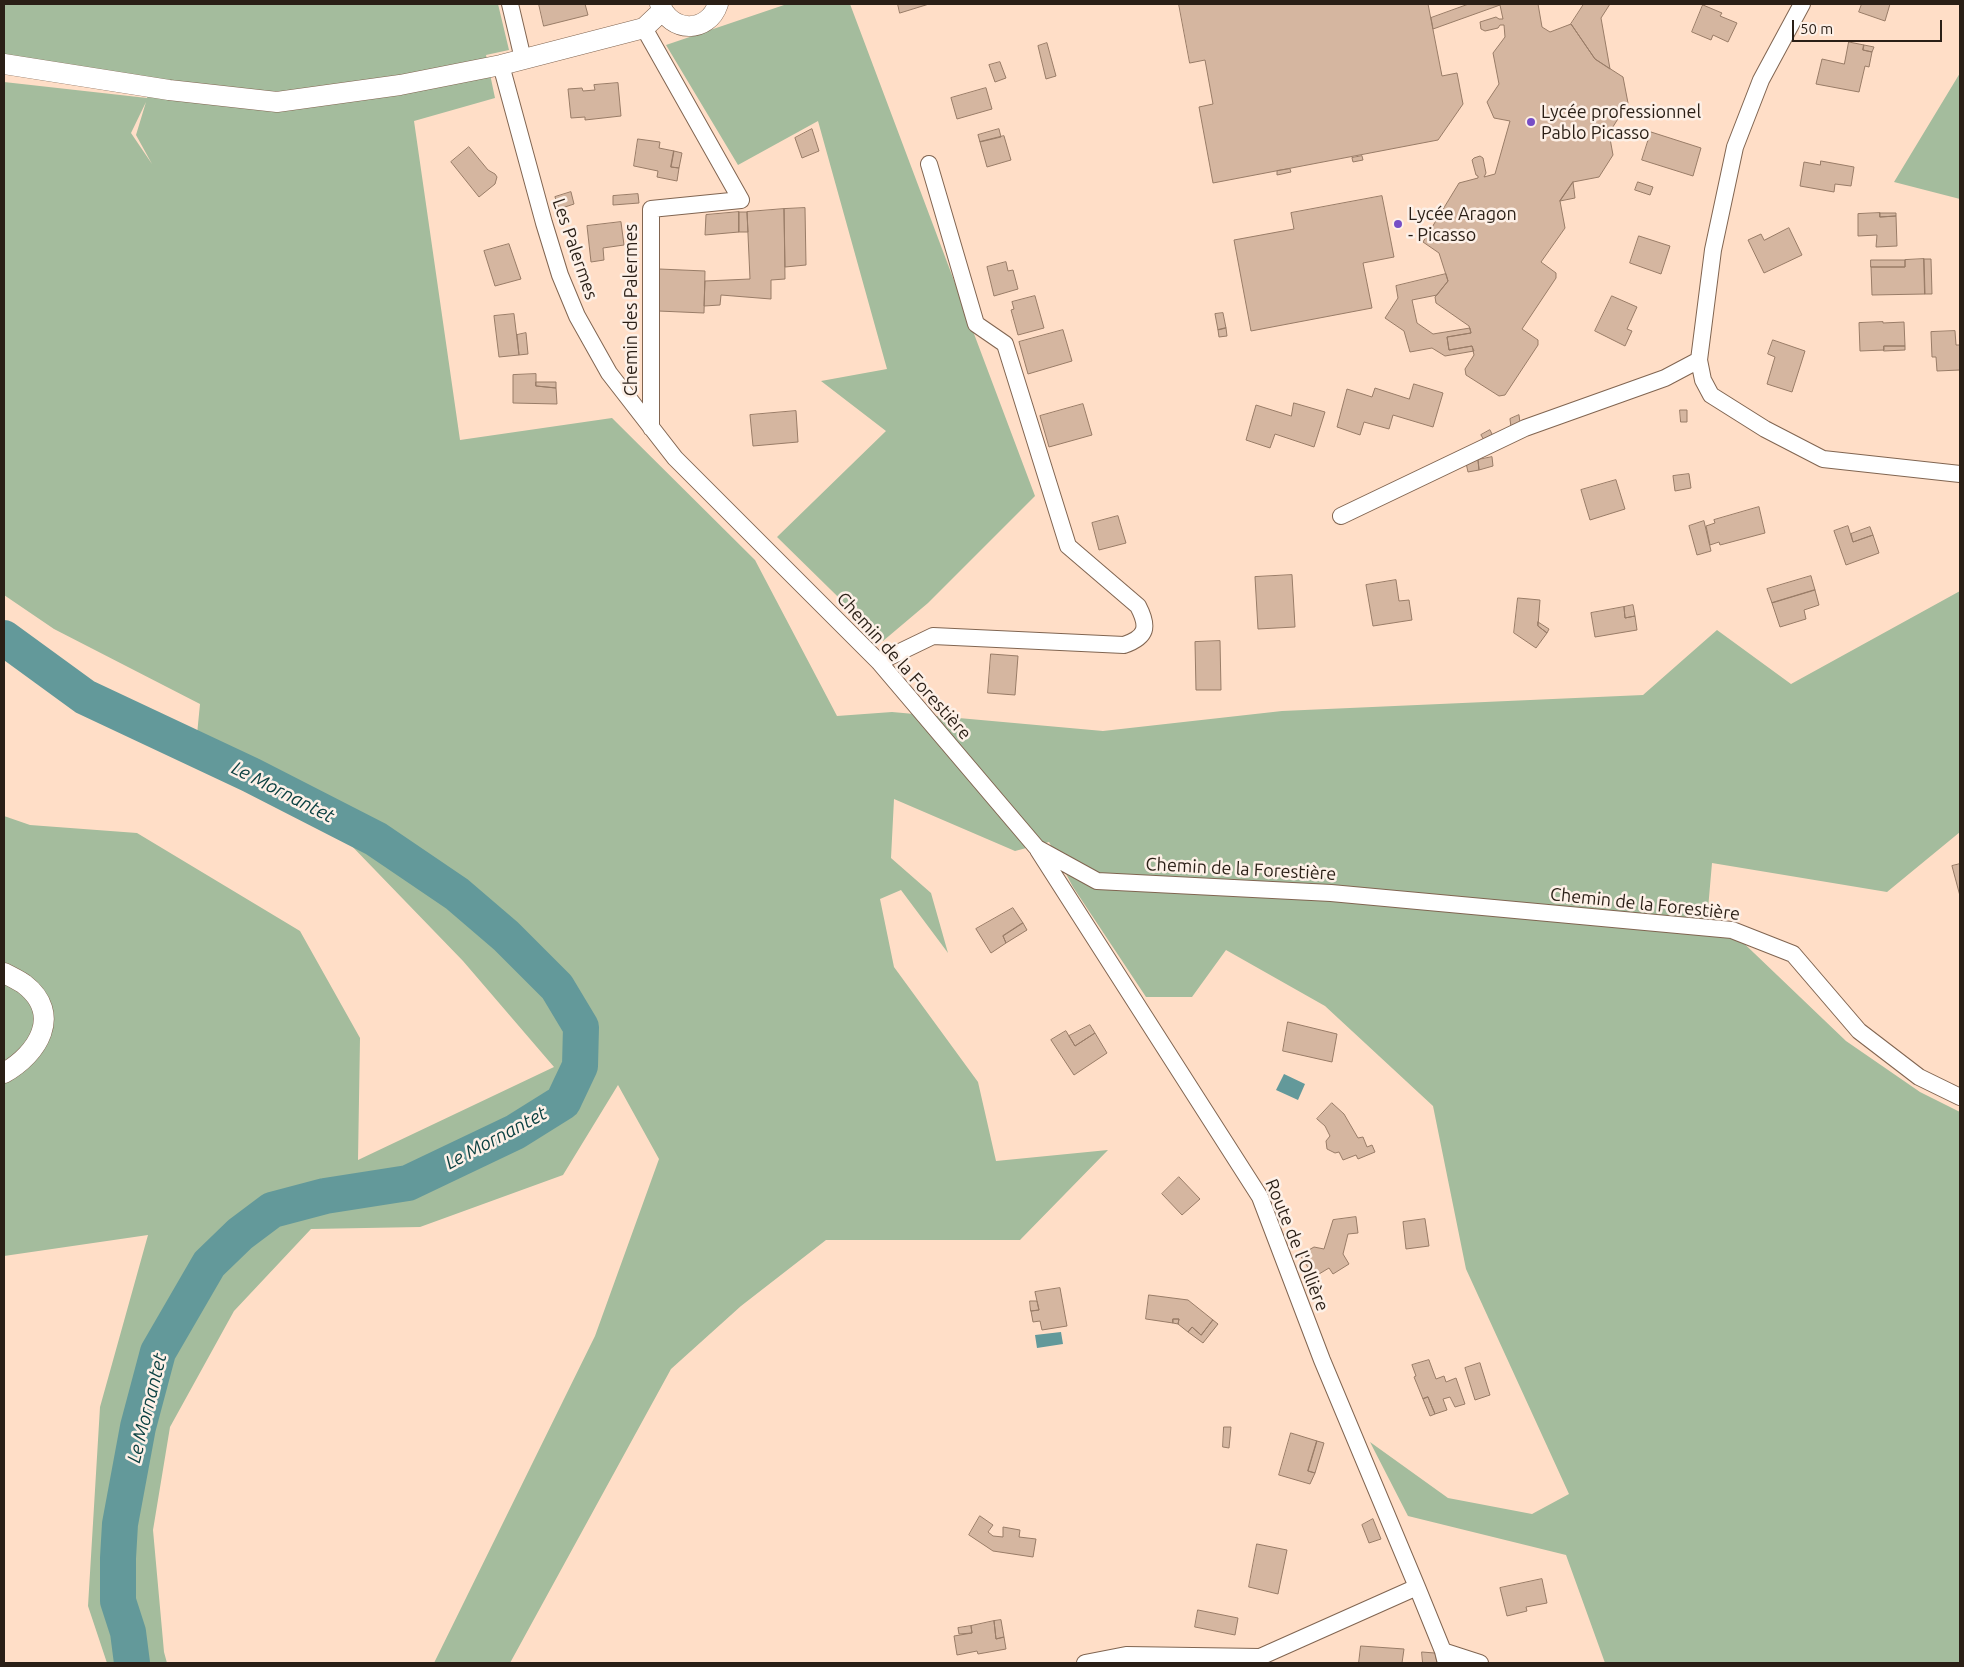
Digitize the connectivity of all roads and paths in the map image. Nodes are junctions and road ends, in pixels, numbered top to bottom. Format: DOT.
graph roads {
  1 [pos="510,4"];
  2 [pos="718,4"];
  3 [pos="1802,4"];
  4 [pos="661,7"];
  5 [pos="644,28"];
  6 [pos="523,59"];
  7 [pos="4,64"];
  8 [pos="501,65"];
  9 [pos="929,164"];
  10 [pos="1699,360"];
  11 [pos="651,428"];
  12 [pos="1960,474"];
  13 [pos="1341,516"];
  14 [pos="879,662"];
  15 [pos="1037,848"];
  16 [pos="4,973"];
  17 [pos="4,1073"];
  18 [pos="1960,1096"];
  19 [pos="1417,1587"];
  20 [pos="1444,1657"];
  21 [pos="1085,1663"];
  22 [pos="1480,1663"];
  1 -- 6 [label="street"];
  2 -- 4 [label="street"];
  3 -- 10 [label="street"];
  4 -- 5 [label="street"];
  5 -- 6 [label="street"];
  5 -- 11 [label="street, Chemin des Palermes"];
  6 -- 8 [label="street"];
  7 -- 8 [label="street"];
  8 -- 11 [label="street, Les Palermes"];
  9 -- 14 [label="street"];
  10 -- 12 [label="street"];
  10 -- 13 [label="street"];
  11 -- 14 [label="street, Chemin de la Forestière"];
  14 -- 15 [label="street, Chemin de la Forestière"];
  15 -- 18 [label="street, Chemin de la Forestière"];
  15 -- 19 [label="street, Route de l'Ollière"];
  16 -- 17 [label="street"];
  19 -- 20 [label="street, Route de l'Ollière"];
  19 -- 21 [label="street"];
  20 -- 22 [label="street"];
}
